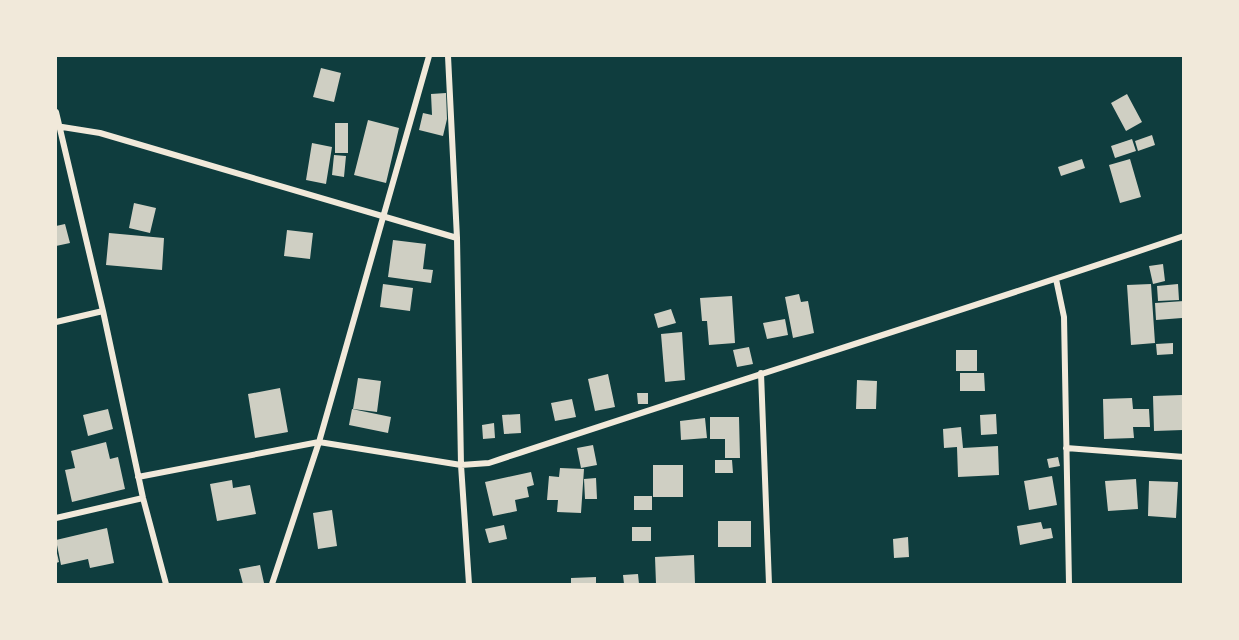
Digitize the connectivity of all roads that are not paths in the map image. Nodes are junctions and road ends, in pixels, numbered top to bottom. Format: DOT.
graph roads {
  1 [pos="429,56"];
  2 [pos="448,56"];
  3 [pos="56,112"];
  4 [pos="57,126"];
  5 [pos="383,217"];
  6 [pos="1184,236"];
  7 [pos="457,238"];
  8 [pos="1056,279"];
  9 [pos="103,311"];
  10 [pos="56,322"];
  11 [pos="761,373"];
  12 [pos="319,442"];
  13 [pos="1066,448"];
  14 [pos="1184,457"];
  15 [pos="461,465"];
  16 [pos="138,477"];
  17 [pos="143,498"];
  18 [pos="56,518"];
  19 [pos="166,585"];
  20 [pos="272,585"];
  21 [pos="469,585"];
  22 [pos="769,585"];
  23 [pos="1069,585"];
  1 -- 5 [label="street"];
  2 -- 7 [label="street"];
  3 -- 4 [label="street"];
  4 -- 5 [label="street"];
  4 -- 9 [label="street"];
  5 -- 7 [label="street"];
  5 -- 12 [label="street"];
  6 -- 8 [label="street"];
  7 -- 15 [label="street"];
  8 -- 11 [label="street"];
  8 -- 13 [label="street"];
  9 -- 10 [label="street"];
  9 -- 16 [label="street"];
  11 -- 15 [label="street"];
  11 -- 22 [label="street"];
  12 -- 15 [label="street"];
  12 -- 16 [label="street"];
  12 -- 20 [label="street"];
  13 -- 14 [label="street"];
  13 -- 23 [label="street"];
  15 -- 21 [label="street"];
  16 -- 17 [label="street"];
  17 -- 18 [label="street"];
  17 -- 19 [label="street"];
}
